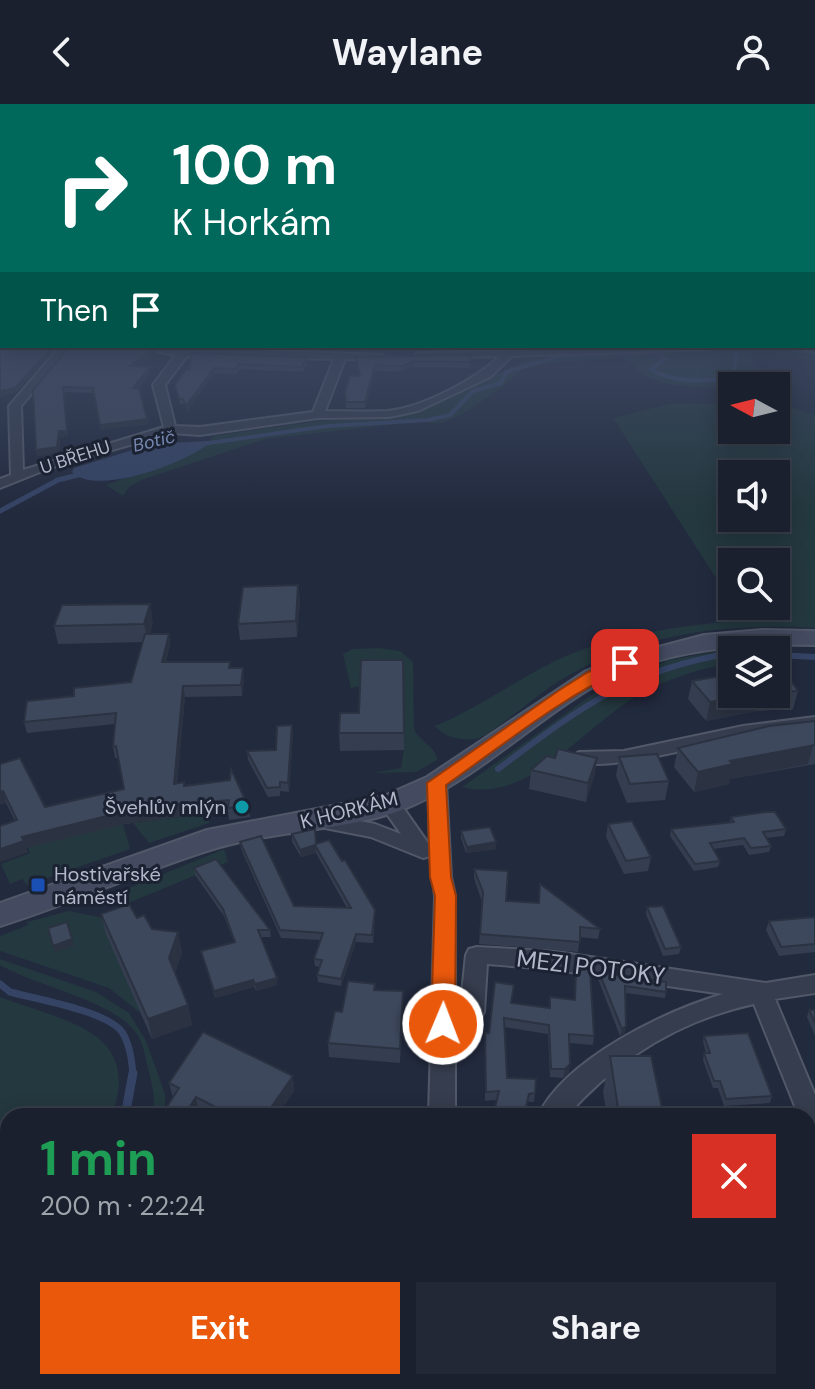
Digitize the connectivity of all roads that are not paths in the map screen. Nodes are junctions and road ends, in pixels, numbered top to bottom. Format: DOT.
graph roads {
  1 [pos="29,390"];
  2 [pos="160,390"];
  3 [pos="328,390"];
  4 [pos="454,390"];
  5 [pos="0,405"];
  6 [pos="15,406"];
  7 [pos="318,415"];
  8 [pos="170,429"];
  9 [pos="17,477"];
  10 [pos="0,484"];
  11 [pos="790,638"];
  12 [pos="815,638"];
  13 [pos="718,642"];
  14 [pos="790,648"];
  15 [pos="815,649"];
  16 [pos="815,722"];
  17 [pos="579,758"];
  18 [pos="437,783"];
  19 [pos="390,804"];
  20 [pos="318,820"];
  21 [pos="422,850"];
  22 [pos="441,877"];
  23 [pos="0,915"];
  24 [pos="815,984"];
  25 [pos="760,990"];
  26 [pos="472,1012"];
  27 [pos="442,1108"];
  28 [pos="558,1108"];
  29 [pos="808,1108"];
  1 -- 6 [label="street"];
  2 -- 8 [label="street"];
  3 -- 7 [label="street"];
  4 -- 7 [label="street, U BŘEHU"];
  5 -- 6 [label="street"];
  6 -- 9 [label="street"];
  7 -- 8 [label="street, U BŘEHU"];
  8 -- 9 [label="street, U BŘEHU"];
  9 -- 10 [label="street, U BŘEHU"];
  11 -- 12 [label="main road, K HORKÁM"];
  13 -- 18 [label="main road, K HORKÁM"];
  14 -- 15 [label="main road"];
  16 -- 17 [label="street"];
  18 -- 19 [label="main road, K HORKÁM"];
  18 -- 22 [label="street"];
  19 -- 20 [label="main road, K HORKÁM"];
  19 -- 21 [label="street"];
  20 -- 21 [label="street"];
  20 -- 23 [label="main road, K HORKÁM"];
  21 -- 22 [label="street"];
  22 -- 27 [label="street"];
  24 -- 25 [label="street, MEZI POTOKY"];
  25 -- 26 [label="street, MEZI POTOKY"];
  25 -- 28 [label="street, MEZI POTOKY"];
  25 -- 29 [label="street"];
}
